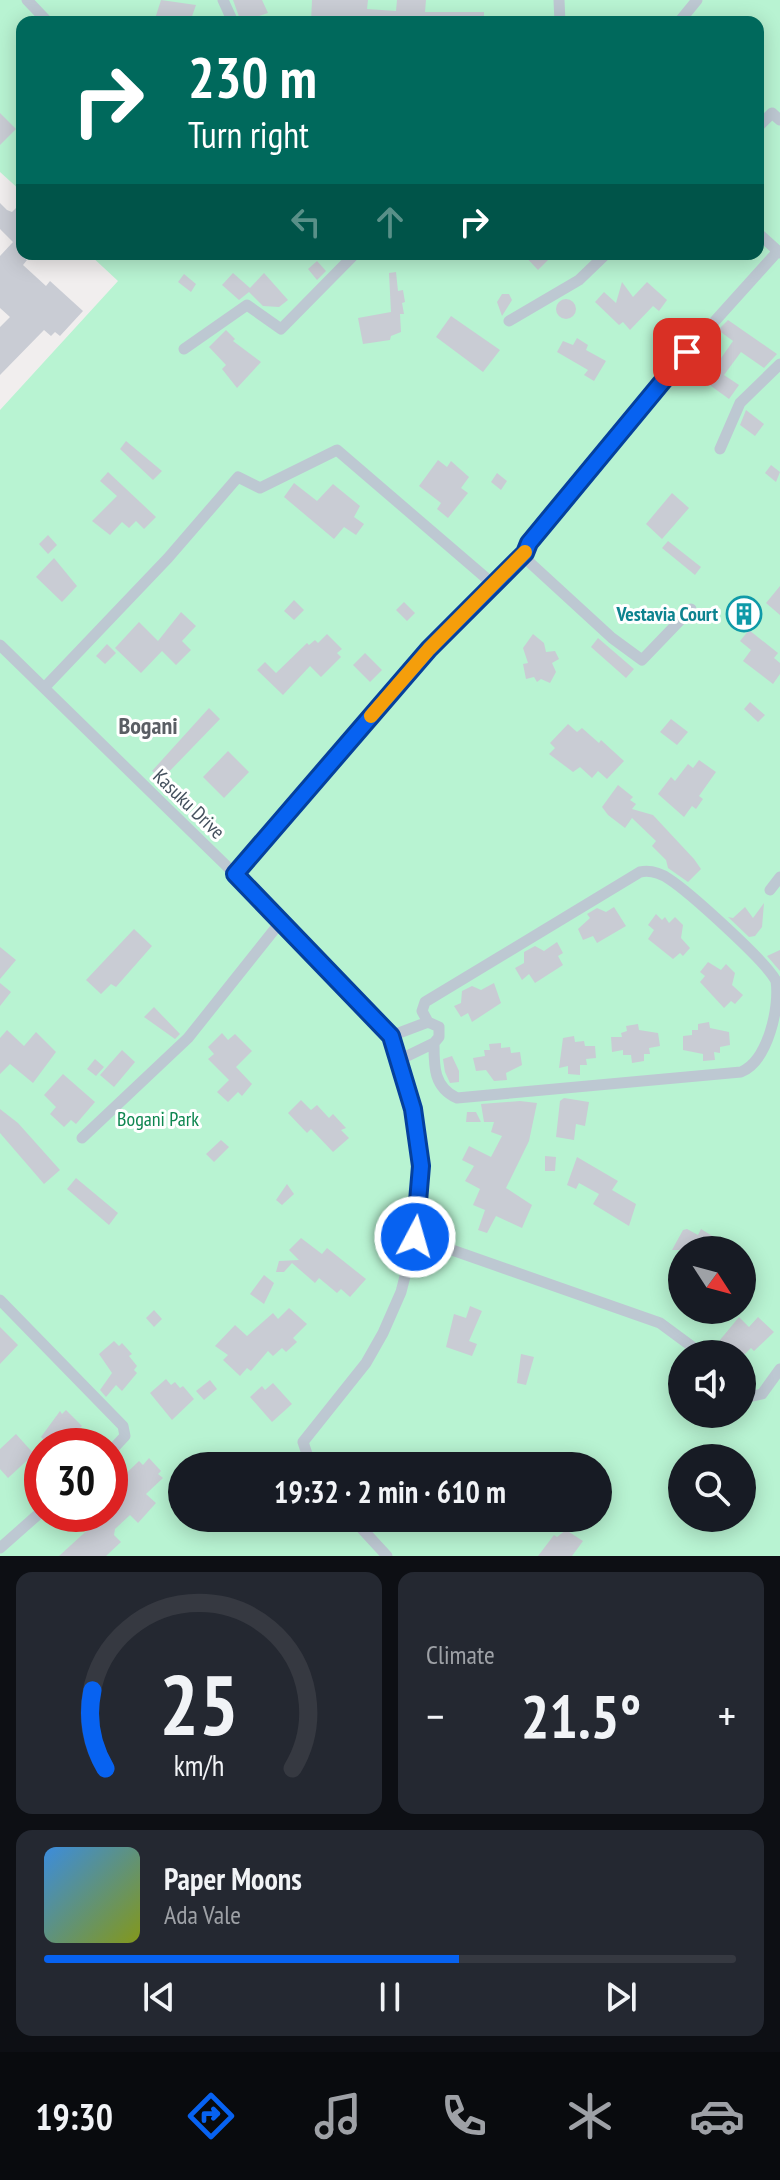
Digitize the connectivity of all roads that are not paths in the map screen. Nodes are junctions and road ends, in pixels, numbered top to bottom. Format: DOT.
graph roads {
  1 [pos="27,0"];
  2 [pos="697,0"];
  3 [pos="42,16"];
  4 [pos="684,16"];
  5 [pos="764,238"];
  6 [pos="779,252"];
  7 [pos="349,260"];
  8 [pos="600,260"];
  9 [pos="509,321"];
  10 [pos="184,349"];
  11 [pos="780,364"];
  12 [pos="720,449"];
  13 [pos="525,553"];
  14 [pos="493,584"];
  15 [pos="691,609"];
  16 [pos="0,645"];
  17 [pos="44,688"];
  18 [pos="235,874"];
  19 [pos="780,877"];
  20 [pos="770,890"];
  21 [pos="282,920"];
  22 [pos="428,1022"];
  23 [pos="391,1036"];
  24 [pos="434,1043"];
  25 [pos="399,1060"];
  26 [pos="82,1138"];
  27 [pos="415,1237"];
  28 [pos="0,1300"];
  29 [pos="683,1340"];
  30 [pos="780,1369"];
  31 [pos="756,1395"];
  32 [pos="123,1428"];
  33 [pos="306,1452"];
  34 [pos="24,1527"];
  35 [pos="365,1532"];
  36 [pos="0,1548"];
  37 [pos="387,1556"];
  1 -- 3 [label="street"];
  2 -- 4 [label="street"];
  5 -- 6 [label="street"];
  6 -- 13 [label="street"];
  7 -- 10 [label="street"];
  8 -- 9 [label="street"];
  11 -- 12 [label="street"];
  13 -- 14 [label="street"];
  13 -- 15 [label="street"];
  14 -- 17 [label="street"];
  14 -- 18 [label="street"];
  16 -- 17 [label="street, Kasuku Drive"];
  17 -- 18 [label="street, Kasuku Drive"];
  18 -- 21 [label="street, Kasuku Drive"];
  19 -- 20 [label="street"];
  21 -- 23 [label="street, Kasuku Drive"];
  21 -- 26 [label="street"];
  22 -- 23 [label="street"];
  22 -- 24 [label="street"];
  22 -- 24 [label="street"];
  23 -- 25 [label="street, Kasuku Drive"];
  24 -- 25 [label="street"];
  25 -- 27 [label="street, Kasuku Drive"];
  27 -- 29 [label="street"];
  27 -- 33 [label="street, Kasuku Drive"];
  28 -- 32 [label="street"];
  30 -- 31 [label="street"];
  34 -- 36 [label="street"];
  35 -- 37 [label="street"];
}
